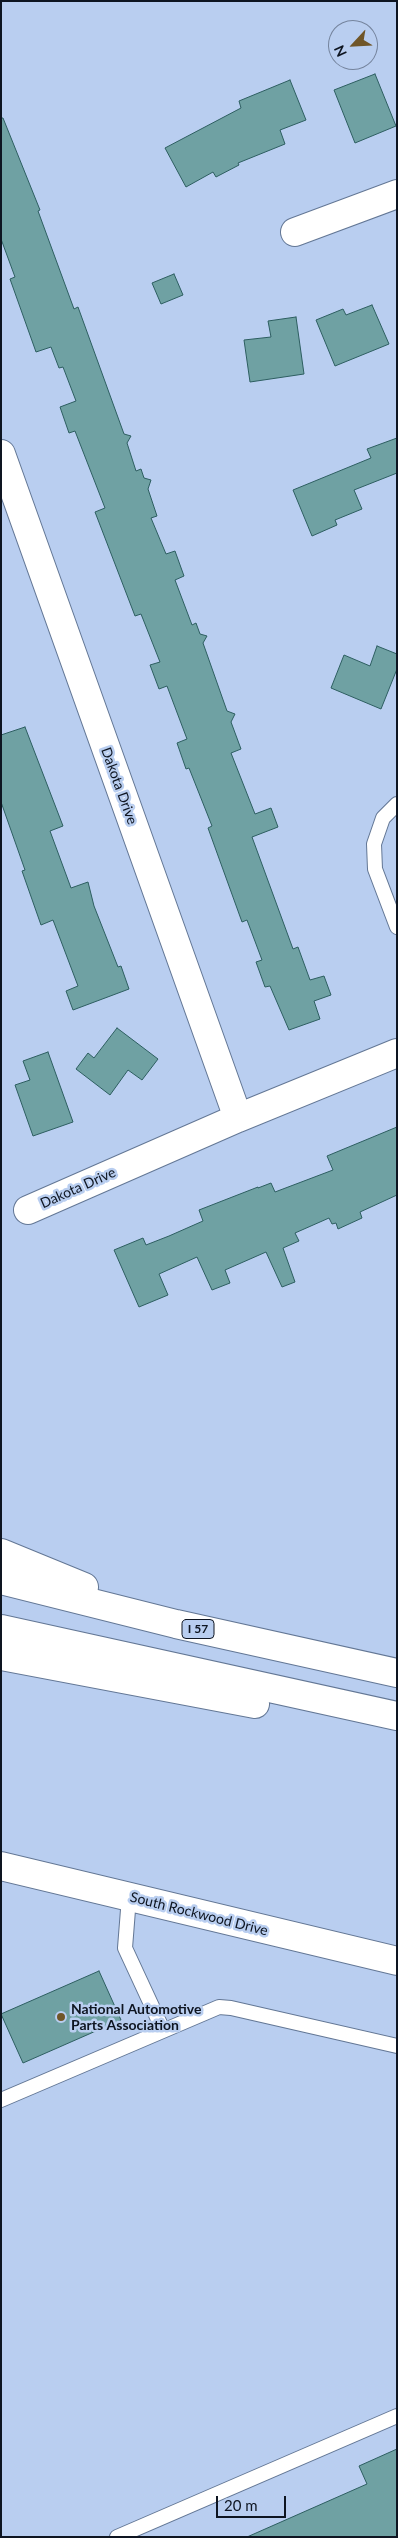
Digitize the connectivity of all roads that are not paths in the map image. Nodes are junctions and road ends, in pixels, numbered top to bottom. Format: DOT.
graph roads {
  1 [pos="397,194"];
  2 [pos="295,232"];
  3 [pos="1,454"];
  4 [pos="397,804"];
  5 [pos="397,927"];
  6 [pos="397,1053"];
  7 [pos="238,1118"];
  8 [pos="28,1210"];
  9 [pos="1,1552"];
  10 [pos="1,1580"];
  11 [pos="176,1624"];
  12 [pos="1,1629"];
  13 [pos="1,1656"];
  14 [pos="397,1673"];
  15 [pos="397,1716"];
  16 [pos="397,1731"];
  17 [pos="1,1866"];
  18 [pos="129,1897"];
  19 [pos="397,1961"];
  20 [pos="163,2030"];
  21 [pos="397,2046"];
  22 [pos="1,2100"];
  23 [pos="397,2416"];
  24 [pos="117,2537"];
  1 -- 2 [label="main road"];
  3 -- 7 [label="main road, Dakota Drive"];
  4 -- 5 [label="lane"];
  6 -- 7 [label="main road, Dakota Drive"];
  7 -- 8 [label="main road, Dakota Drive"];
  9 -- 11 [label="main road"];
  10 -- 11 [label="main road, I 57"];
  11 -- 14 [label="main road, I 57"];
  12 -- 15 [label="main road"];
  13 -- 16 [label="main road"];
  17 -- 18 [label="main road, South Rockwood Drive"];
  18 -- 19 [label="main road, South Rockwood Drive"];
  18 -- 20 [label="lane"];
  20 -- 21 [label="lane"];
  20 -- 22 [label="lane"];
  23 -- 24 [label="lane"];
}
